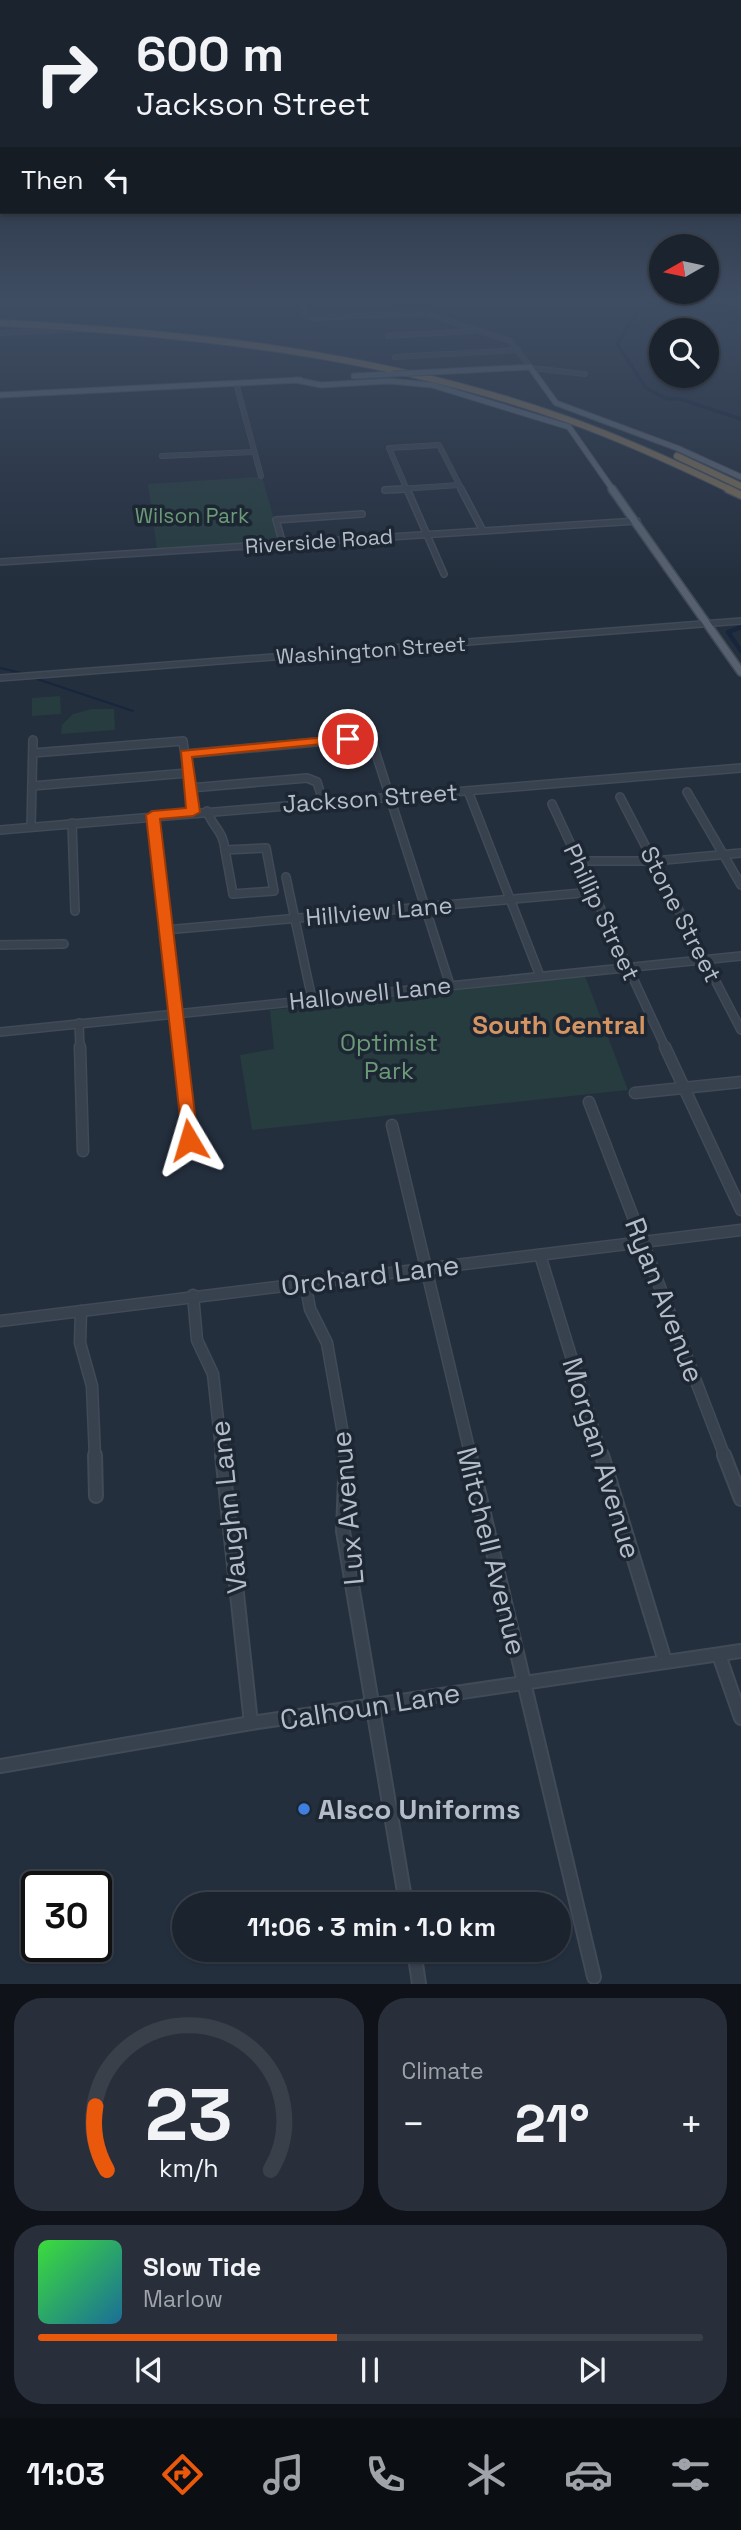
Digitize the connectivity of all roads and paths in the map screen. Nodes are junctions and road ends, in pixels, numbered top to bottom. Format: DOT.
graph roads {
  1 [pos="239,395"];
  2 [pos="464,395"];
  3 [pos="485,395"];
  4 [pos="504,395"];
  5 [pos="548,395"];
  6 [pos="254,452"];
  7 [pos="162,456"];
  8 [pos="261,476"];
  9 [pos="741,477"];
  10 [pos="459,485"];
  11 [pos="741,486"];
  12 [pos="407,488"];
  13 [pos="385,490"];
  14 [pos="741,495"];
  15 [pos="362,514"];
  16 [pos="637,521"];
  17 [pos="483,530"];
  18 [pos="426,534"];
  19 [pos="283,544"];
  20 [pos="0,562"];
  21 [pos="444,574"];
  22 [pos="741,621"];
  23 [pos="707,623"];
  24 [pos="741,672"];
  25 [pos="0,678"];
  26 [pos="366,722"];
  27 [pos="372,737"];
  28 [pos="33,740"];
  29 [pos="33,753"];
  30 [pos="185,754"];
  31 [pos="741,768"];
  32 [pos="188,773"];
  33 [pos="32,786"];
  34 [pos="190,788"];
  35 [pos="468,790"];
  36 [pos="687,792"];
  37 [pos="390,797"];
  38 [pos="620,797"];
  39 [pos="323,801"];
  40 [pos="552,804"];
  41 [pos="207,811"];
  42 [pos="193,812"];
  43 [pos="153,815"];
  44 [pos="72,823"];
  45 [pos="31,827"];
  46 [pos="0,830"];
  47 [pos="225,850"];
  48 [pos="741,853"];
  49 [pos="724,854"];
  50 [pos="578,861"];
  51 [pos="654,861"];
  52 [pos="286,877"];
  53 [pos="741,885"];
  54 [pos="593,892"];
  55 [pos="509,899"];
  56 [pos="426,906"];
  57 [pos="75,911"];
  58 [pos="295,918"];
  59 [pos="165,930"];
  60 [pos="0,944"];
  61 [pos="64,944"];
  62 [pos="741,956"];
  63 [pos="704,960"];
  64 [pos="628,967"];
  65 [pos="540,976"];
  66 [pos="450,985"];
  67 [pos="312,999"];
  68 [pos="174,1014"];
  69 [pos="79,1023"];
  70 [pos="741,1030"];
  71 [pos="0,1032"];
  72 [pos="741,1082"];
  73 [pos="685,1088"];
  74 [pos="635,1093"];
  75 [pos="589,1102"];
  76 [pos="392,1125"];
  77 [pos="189,1140"];
  78 [pos="83,1152"];
  79 [pos="741,1210"];
  80 [pos="741,1230"];
  81 [pos="644,1243"];
  82 [pos="540,1255"];
  83 [pos="423,1268"];
  84 [pos="304,1282"];
  85 [pos="193,1295"];
  86 [pos="81,1311"];
  87 [pos="0,1321"];
  88 [pos="96,1496"];
  89 [pos="741,1499"];
  90 [pos="741,1651"];
  91 [pos="719,1655"];
  92 [pos="665,1661"];
  93 [pos="523,1682"];
  94 [pos="372,1706"];
  95 [pos="741,1718"];
  96 [pos="251,1723"];
  97 [pos="0,1766"];
  98 [pos="404,1892"];
  99 [pos="416,1962"];
  100 [pos="594,1976"];
  101 [pos="419,1984"];
  1 -- 6 [label="street"];
  2 -- 16 [label="main road"];
  3 -- 14 [label="highway"];
  4 -- 11 [label="highway"];
  5 -- 9 [label="main road"];
  6 -- 7 [label="street"];
  6 -- 8 [label="street"];
  10 -- 12 [label="street"];
  10 -- 12 [label="street"];
  10 -- 17 [label="street"];
  12 -- 13 [label="street"];
  12 -- 18 [label="street"];
  15 -- 19 [label="street"];
  16 -- 17 [label="street, Riverside Road"];
  16 -- 23 [label="main road"];
  17 -- 18 [label="street, Riverside Road"];
  18 -- 19 [label="street, Riverside Road"];
  18 -- 21 [label="street"];
  19 -- 20 [label="street, Riverside Road"];
  22 -- 23 [label="street, Washington Street"];
  23 -- 24 [label="main road"];
  23 -- 25 [label="street, Washington Street"];
  26 -- 27 [label="street"];
  27 -- 30 [label="street"];
  27 -- 37 [label="street"];
  28 -- 29 [label="street"];
  29 -- 30 [label="street"];
  29 -- 33 [label="street"];
  30 -- 32 [label="street"];
  31 -- 35 [label="street, Jackson Street"];
  32 -- 33 [label="street"];
  32 -- 34 [label="street"];
  33 -- 45 [label="street"];
  34 -- 39 [label="street"];
  34 -- 42 [label="street"];
  35 -- 37 [label="street, Jackson Street"];
  35 -- 55 [label="street"];
  36 -- 49 [label="street"];
  37 -- 39 [label="street, Jackson Street"];
  37 -- 56 [label="street"];
  38 -- 51 [label="street, Stone Street"];
  39 -- 41 [label="street, Jackson Street"];
  40 -- 50 [label="street, Phillip Street"];
  41 -- 42 [label="street, Jackson Street"];
  41 -- 47 [label="street"];
  42 -- 43 [label="street, Jackson Street"];
  43 -- 44 [label="street, Jackson Street"];
  43 -- 59 [label="street"];
  44 -- 45 [label="street, Jackson Street"];
  44 -- 57 [label="street"];
  45 -- 46 [label="street, Jackson Street"];
  47 -- 47 [label="street"];
  48 -- 49 [label="street"];
  49 -- 51 [label="street"];
  49 -- 53 [label="street"];
  50 -- 51 [label="street"];
  50 -- 54 [label="street, Phillip Street"];
  51 -- 63 [label="street, Stone Street"];
  52 -- 58 [label="street"];
  54 -- 55 [label="street, Hillview Lane"];
  54 -- 64 [label="street, Phillip Street"];
  55 -- 56 [label="street, Hillview Lane"];
  55 -- 65 [label="street"];
  56 -- 58 [label="street, Hillview Lane"];
  56 -- 66 [label="street"];
  58 -- 59 [label="street, Hillview Lane"];
  58 -- 67 [label="street"];
  59 -- 68 [label="street"];
  60 -- 61 [label="street"];
  62 -- 63 [label="street, Hallowell Lane"];
  63 -- 64 [label="street, Hallowell Lane"];
  63 -- 70 [label="street, Stone Street"];
  64 -- 65 [label="street, Hallowell Lane"];
  64 -- 73 [label="street, Phillip Street"];
  65 -- 66 [label="street, Hallowell Lane"];
  66 -- 67 [label="street, Hallowell Lane"];
  67 -- 68 [label="street, Hallowell Lane"];
  68 -- 69 [label="street, Hallowell Lane"];
  68 -- 77 [label="street"];
  69 -- 71 [label="street, Hallowell Lane"];
  69 -- 78 [label="street"];
  72 -- 73 [label="street"];
  73 -- 74 [label="street"];
  73 -- 79 [label="street, Phillip Street"];
  75 -- 81 [label="street, Ryan Avenue"];
  76 -- 83 [label="street, Mitchell Avenue"];
  80 -- 81 [label="street, Orchard Lane"];
  81 -- 82 [label="street, Orchard Lane"];
  81 -- 89 [label="street, Ryan Avenue"];
  82 -- 83 [label="street, Orchard Lane"];
  82 -- 92 [label="street, Morgan Avenue"];
  83 -- 84 [label="street, Orchard Lane"];
  83 -- 93 [label="street, Mitchell Avenue"];
  84 -- 85 [label="street, Orchard Lane"];
  84 -- 94 [label="street, Lux Avenue"];
  85 -- 86 [label="street, Orchard Lane"];
  85 -- 96 [label="street, Vaughn Lane"];
  86 -- 87 [label="street, Orchard Lane"];
  86 -- 88 [label="street"];
  90 -- 91 [label="street, Calhoun Lane"];
  91 -- 92 [label="street, Calhoun Lane"];
  91 -- 95 [label="street"];
  92 -- 93 [label="street, Calhoun Lane"];
  93 -- 94 [label="street, Calhoun Lane"];
  93 -- 100 [label="street, Mitchell Avenue"];
  94 -- 96 [label="street, Calhoun Lane"];
  94 -- 98 [label="street, Lux Avenue"];
  96 -- 97 [label="street, Calhoun Lane"];
  99 -- 101 [label="street"];
}
